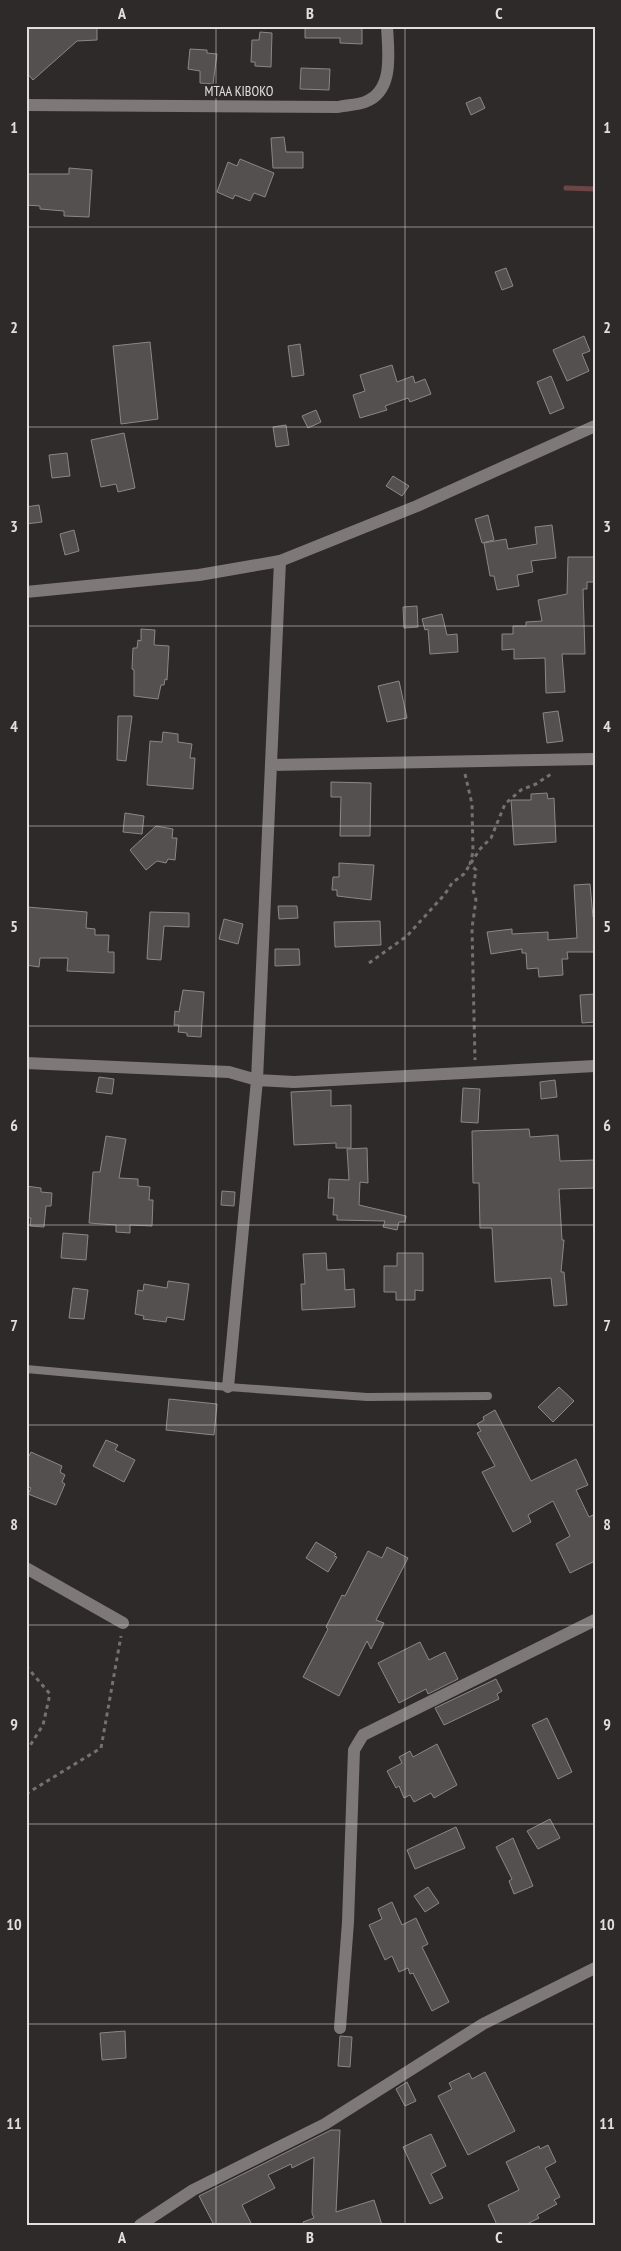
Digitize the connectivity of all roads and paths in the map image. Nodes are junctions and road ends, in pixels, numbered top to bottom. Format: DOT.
graph roads {
  1 [pos="388,26"];
  2 [pos="26,106"];
  3 [pos="595,426"];
  4 [pos="280,561"];
  5 [pos="26,592"];
  6 [pos="595,759"];
  7 [pos="470,762"];
  8 [pos="271,765"];
  9 [pos="557,770"];
  10 [pos="470,864"];
  11 [pos="368,963"];
  12 [pos="26,1063"];
  13 [pos="595,1066"];
  14 [pos="475,1073"];
  15 [pos="257,1080"];
  16 [pos="26,1369"];
  17 [pos="228,1387"];
  18 [pos="488,1396"];
  19 [pos="26,1568"];
  20 [pos="595,1620"];
  21 [pos="123,1623"];
  22 [pos="26,1666"];
  23 [pos="26,1752"];
  24 [pos="26,1794"];
  25 [pos="595,1968"];
  26 [pos="340,2028"];
  27 [pos="140,2225"];
  1 -- 2 [label="street, MTAA KIBOKO"];
  3 -- 4 [label="street"];
  4 -- 5 [label="street"];
  4 -- 8 [label="street"];
  6 -- 7 [label="street"];
  7 -- 8 [label="street"];
  7 -- 10 [label="path"];
  8 -- 15 [label="street"];
  9 -- 10 [label="path"];
  10 -- 11 [label="path"];
  10 -- 14 [label="path"];
  12 -- 15 [label="street"];
  13 -- 14 [label="street"];
  14 -- 15 [label="street"];
  15 -- 17 [label="street"];
  16 -- 17 [label="lane"];
  17 -- 18 [label="lane"];
  19 -- 21 [label="street"];
  20 -- 26 [label="street"];
  21 -- 24 [label="path"];
  22 -- 23 [label="path"];
  25 -- 27 [label="street"];
}
